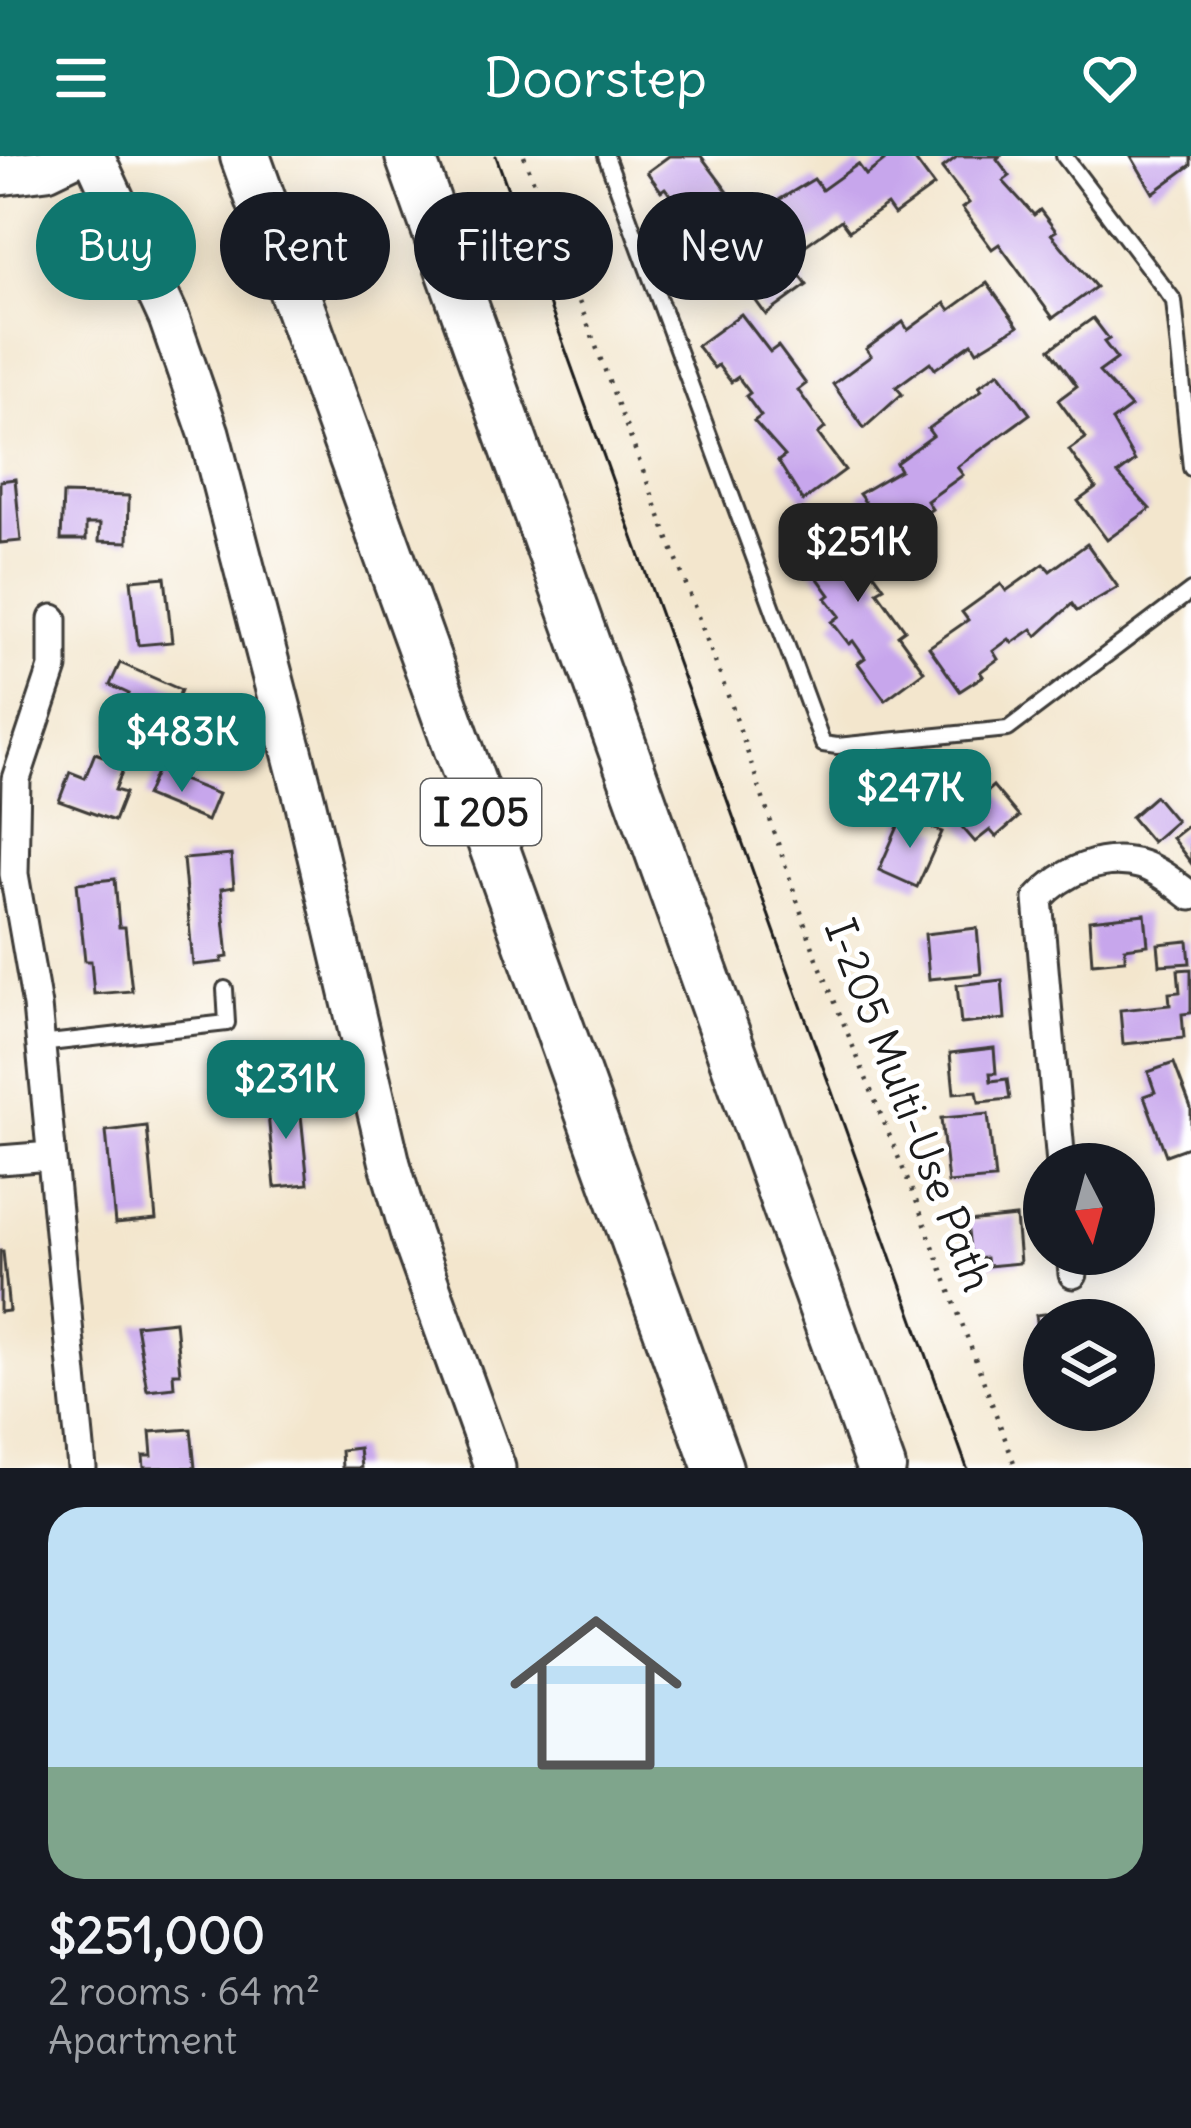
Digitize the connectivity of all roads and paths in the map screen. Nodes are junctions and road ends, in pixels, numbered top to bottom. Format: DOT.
graph roads {
  1 [pos="74,156"];
  2 [pos="94,156"];
  3 [pos="245,156"];
  4 [pos="410,156"];
  5 [pos="524,156"];
  6 [pos="606,156"];
  7 [pos="1064,156"];
  8 [pos="0,176"];
  9 [pos="1191,468"];
  10 [pos="1191,591"];
  11 [pos="53,619"];
  12 [pos="7,875"];
  13 [pos="1191,896"];
  14 [pos="225,988"];
  15 [pos="40,1043"];
  16 [pos="1059,1143"];
  17 [pos="51,1156"];
  18 [pos="0,1160"];
  19 [pos="82,1468"];
  20 [pos="495,1468"];
  21 [pos="718,1468"];
  22 [pos="880,1468"];
  23 [pos="1016,1468"];
  1 -- 8 [label="main road"];
  2 -- 20 [label="main road"];
  3 -- 21 [label="highway, I 205"];
  4 -- 22 [label="highway"];
  5 -- 23 [label="path, I-205 Multi-Use Path"];
  6 -- 10 [label="lane"];
  7 -- 9 [label="lane"];
  11 -- 12 [label="street"];
  12 -- 15 [label="street"];
  13 -- 16 [label="street"];
  14 -- 15 [label="lane"];
  15 -- 17 [label="street"];
  17 -- 18 [label="street"];
  17 -- 19 [label="street"];
}
